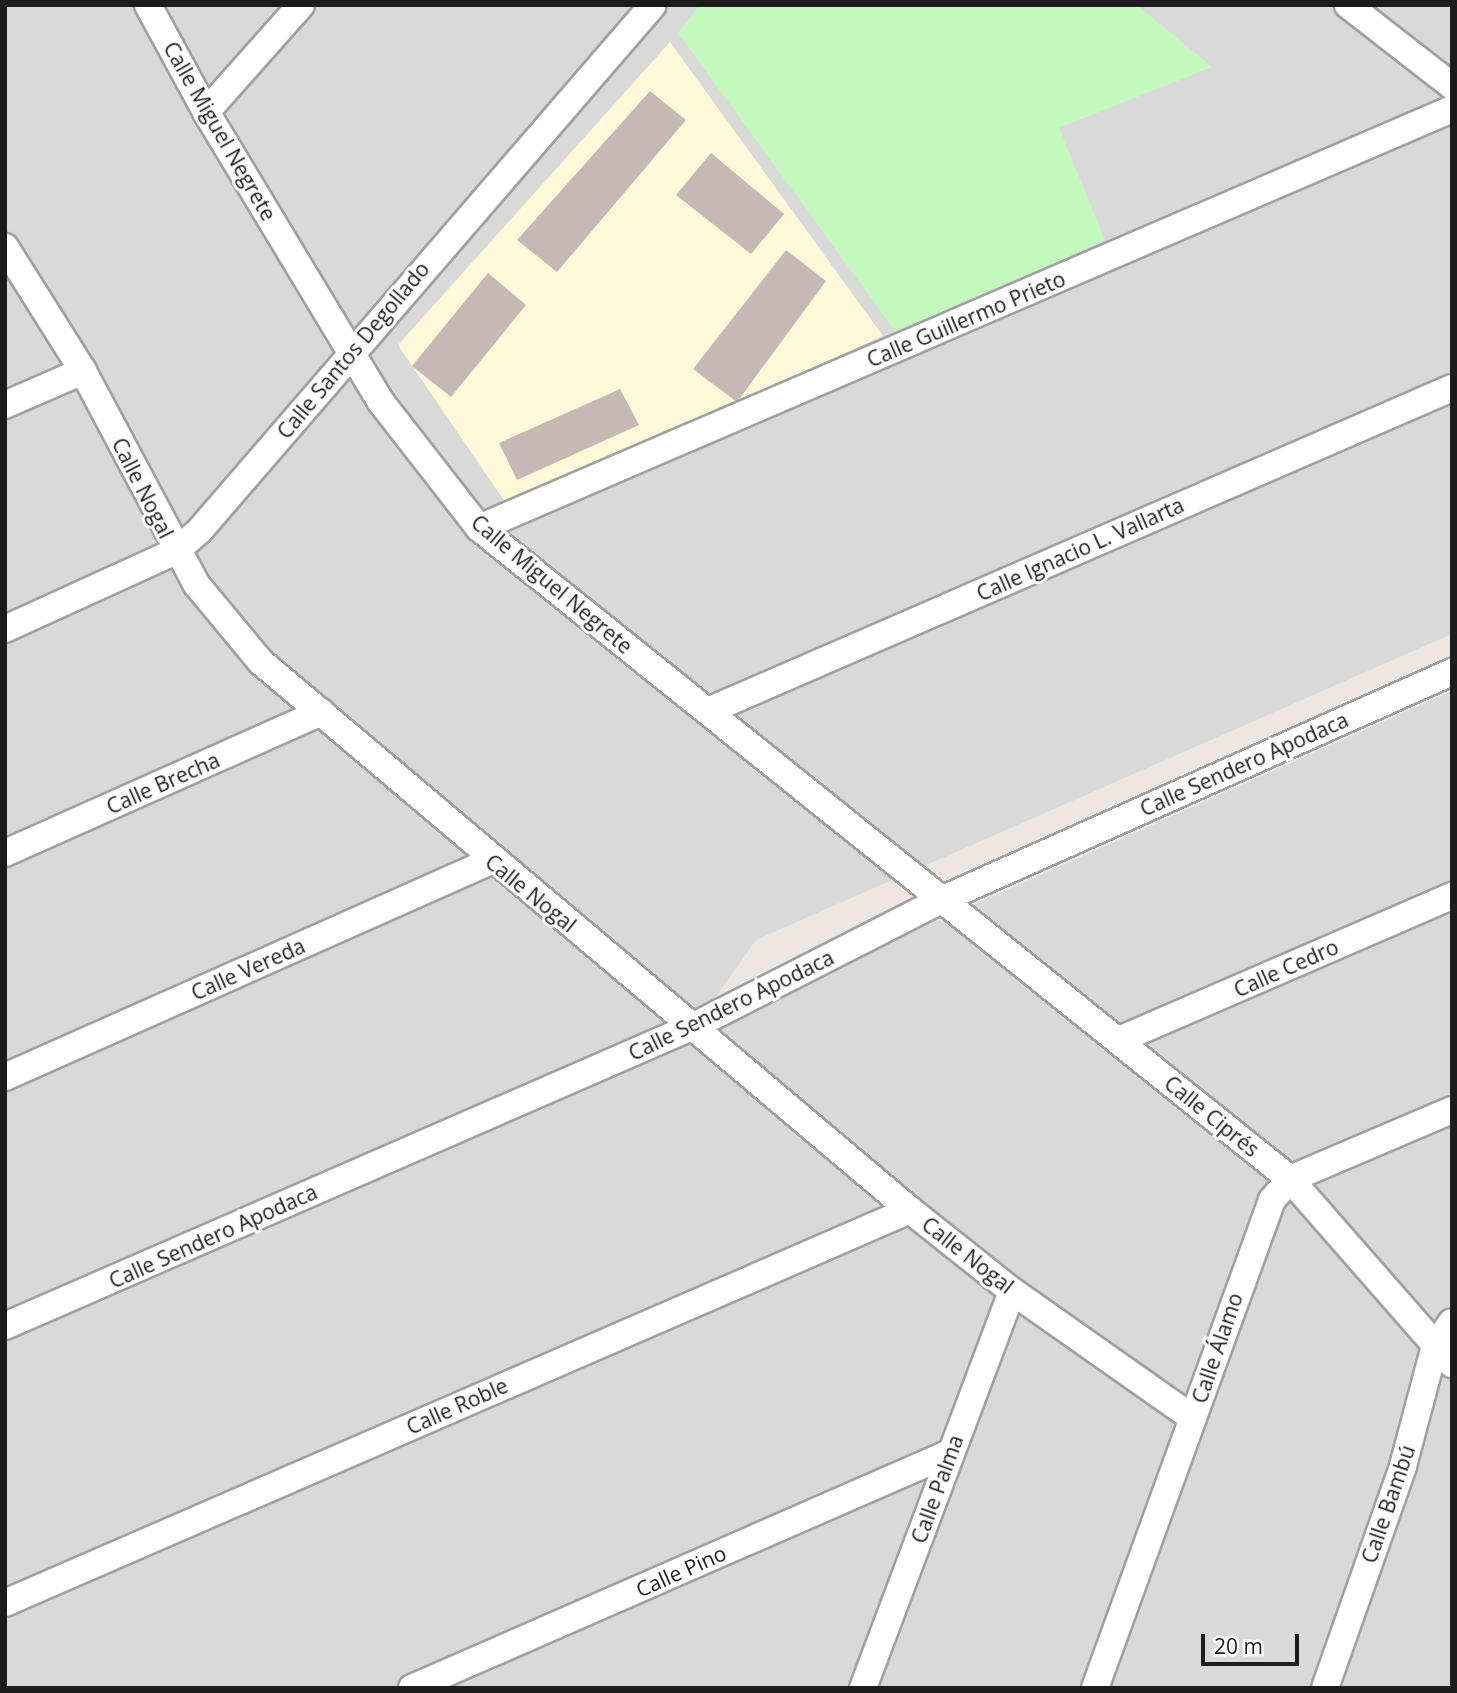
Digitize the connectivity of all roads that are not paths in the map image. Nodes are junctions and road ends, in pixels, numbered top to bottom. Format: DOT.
graph roads {
  1 [pos="148,5"];
  2 [pos="301,5"];
  3 [pos="653,5"];
  4 [pos="1348,5"];
  5 [pos="1452,86"];
  6 [pos="1452,109"];
  7 [pos="206,112"];
  8 [pos="5,247"];
  9 [pos="351,349"];
  10 [pos="83,371"];
  11 [pos="1452,388"];
  12 [pos="5,405"];
  13 [pos="479,528"];
  14 [pos="176,551"];
  15 [pos="5,629"];
  16 [pos="1452,672"];
  17 [pos="708,711"];
  18 [pos="321,712"];
  19 [pos="5,853"];
  20 [pos="491,861"];
  21 [pos="1452,896"];
  22 [pos="941,900"];
  23 [pos="694,1026"];
  24 [pos="1119,1040"];
  25 [pos="5,1077"];
  26 [pos="1452,1110"];
  27 [pos="1290,1179"];
  28 [pos="910,1210"];
  29 [pos="1012,1290"];
  30 [pos="1452,1322"];
  31 [pos="5,1326"];
  32 [pos="1443,1355"];
  33 [pos="1193,1418"];
  34 [pos="950,1454"];
  35 [pos="5,1603"];
  36 [pos="412,1688"];
  37 [pos="863,1688"];
  38 [pos="1095,1688"];
  39 [pos="1325,1688"];
  1 -- 7 [label="street, Calle Miguel Negrete"];
  2 -- 7 [label="street"];
  3 -- 9 [label="street, Calle Santos Degollado"];
  4 -- 5 [label="street"];
  6 -- 13 [label="street, Calle Guillermo Prieto"];
  7 -- 9 [label="street, Calle Miguel Negrete"];
  8 -- 10 [label="street, Calle Nogal"];
  9 -- 13 [label="street, Calle Miguel Negrete"];
  9 -- 14 [label="street, Calle Santos Degollado"];
  10 -- 12 [label="street"];
  10 -- 14 [label="street, Calle Nogal"];
  11 -- 17 [label="street, Calle Ignacio L. Vallarta"];
  13 -- 17 [label="street, Calle Miguel Negrete"];
  14 -- 15 [label="street, Calle Santos Degollado"];
  14 -- 18 [label="street, Calle Nogal"];
  16 -- 22 [label="street, Calle Sendero Apodaca"];
  17 -- 22 [label="street, Calle Miguel Negrete"];
  18 -- 19 [label="street, Calle Brecha"];
  18 -- 20 [label="street, Calle Nogal"];
  20 -- 23 [label="street, Calle Nogal"];
  20 -- 25 [label="street, Calle Vereda"];
  21 -- 24 [label="street, Calle Cedro"];
  22 -- 23 [label="street, Calle Sendero Apodaca"];
  22 -- 24 [label="street, Calle Ciprés"];
  23 -- 28 [label="street, Calle Nogal"];
  23 -- 31 [label="street, Calle Sendero Apodaca"];
  24 -- 27 [label="street, Calle Ciprés"];
  26 -- 27 [label="street, Calle Álamo"];
  27 -- 32 [label="street, Calle Ciprés"];
  27 -- 33 [label="street, Calle Álamo"];
  28 -- 29 [label="street, Calle Nogal"];
  28 -- 35 [label="street, Calle Roble"];
  29 -- 33 [label="street, Calle Nogal"];
  29 -- 34 [label="street, Calle Palma"];
  30 -- 32 [label="street, Calle Bambú"];
  32 -- 39 [label="street, Calle Bambú"];
  33 -- 38 [label="street, Calle Álamo"];
  34 -- 36 [label="street, Calle Pino"];
  34 -- 37 [label="street, Calle Palma"];
}
